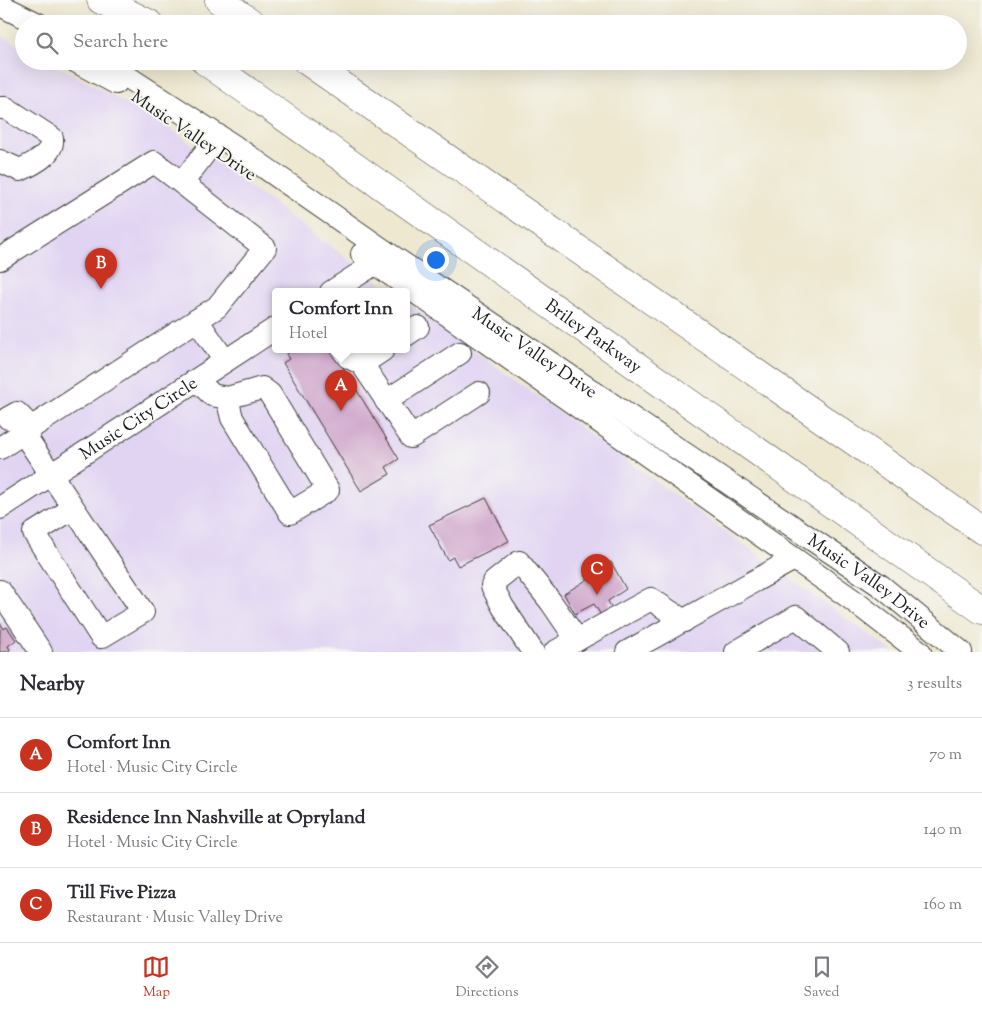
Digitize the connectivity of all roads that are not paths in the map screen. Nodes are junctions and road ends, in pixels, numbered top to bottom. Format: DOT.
graph roads {
  1 [pos="101,0"];
  2 [pos="219,0"];
  3 [pos="1,12"];
  4 [pos="132,15"];
  5 [pos="240,15"];
  6 [pos="15,17"];
  7 [pos="15,25"];
  8 [pos="92,70"];
  9 [pos="117,70"];
  10 [pos="218,70"];
  11 [pos="320,70"];
  12 [pos="0,108"];
  13 [pos="211,145"];
  14 [pos="0,161"];
  15 [pos="182,183"];
  16 [pos="379,257"];
  17 [pos="0,259"];
  18 [pos="336,288"];
  19 [pos="408,288"];
  20 [pos="410,289"];
  21 [pos="197,320"];
  22 [pos="272,331"];
  23 [pos="345,353"];
  24 [pos="379,353"];
  25 [pos="460,353"];
  26 [pos="225,361"];
  27 [pos="362,364"];
  28 [pos="197,380"];
  29 [pos="479,393"];
  30 [pos="226,398"];
  31 [pos="386,401"];
  32 [pos="8,418"];
  33 [pos="28,431"];
  34 [pos="0,448"];
  35 [pos="50,474"];
  36 [pos="0,508"];
  37 [pos="72,508"];
  38 [pos="982,530"];
  39 [pos="794,559"];
  40 [pos="0,591"];
  41 [pos="976,606"];
  42 [pos="684,621"];
  43 [pos="577,640"];
  44 [pos="952,649"];
  45 [pos="41,652"];
  46 [pos="533,652"];
  47 [pos="555,652"];
  48 [pos="627,652"];
  49 [pos="736,652"];
  50 [pos="838,652"];
  51 [pos="920,652"];
  1 -- 4 [label="highway"];
  2 -- 5 [label="highway"];
  3 -- 6 [label="street"];
  3 -- 7 [label="street"];
  8 -- 13 [label="street, Music Valley Drive"];
  9 -- 16 [label="street, Music Valley Drive"];
  10 -- 41 [label="highway, Briley Parkway"];
  11 -- 38 [label="highway"];
  12 -- 14 [label="street"];
  13 -- 15 [label="street"];
  13 -- 16 [label="street, Music Valley Drive"];
  15 -- 17 [label="street"];
  15 -- 21 [label="street"];
  16 -- 18 [label="street"];
  16 -- 19 [label="street, Music Valley Drive"];
  16 -- 44 [label="street, Music Valley Drive"];
  20 -- 39 [label="street, Music Valley Drive"];
  21 -- 26 [label="street"];
  21 -- 33 [label="street"];
  22 -- 26 [label="street, Music City Circle"];
  23 -- 27 [label="street"];
  24 -- 27 [label="street"];
  25 -- 31 [label="street"];
  26 -- 28 [label="street, Music City Circle"];
  27 -- 31 [label="street"];
  28 -- 30 [label="street"];
  28 -- 35 [label="street, Music City Circle"];
  29 -- 31 [label="street"];
  30 -- 30 [label="street"];
  32 -- 33 [label="street"];
  33 -- 34 [label="street"];
  33 -- 35 [label="street"];
  35 -- 36 [label="street, Music City Circle"];
  35 -- 37 [label="street"];
  37 -- 37 [label="street"];
  39 -- 42 [label="street"];
  39 -- 51 [label="street, Music Valley Drive"];
  40 -- 45 [label="street"];
  42 -- 43 [label="street"];
  42 -- 48 [label="street"];
  43 -- 46 [label="street"];
  43 -- 47 [label="street"];
  49 -- 50 [label="street"];
}
